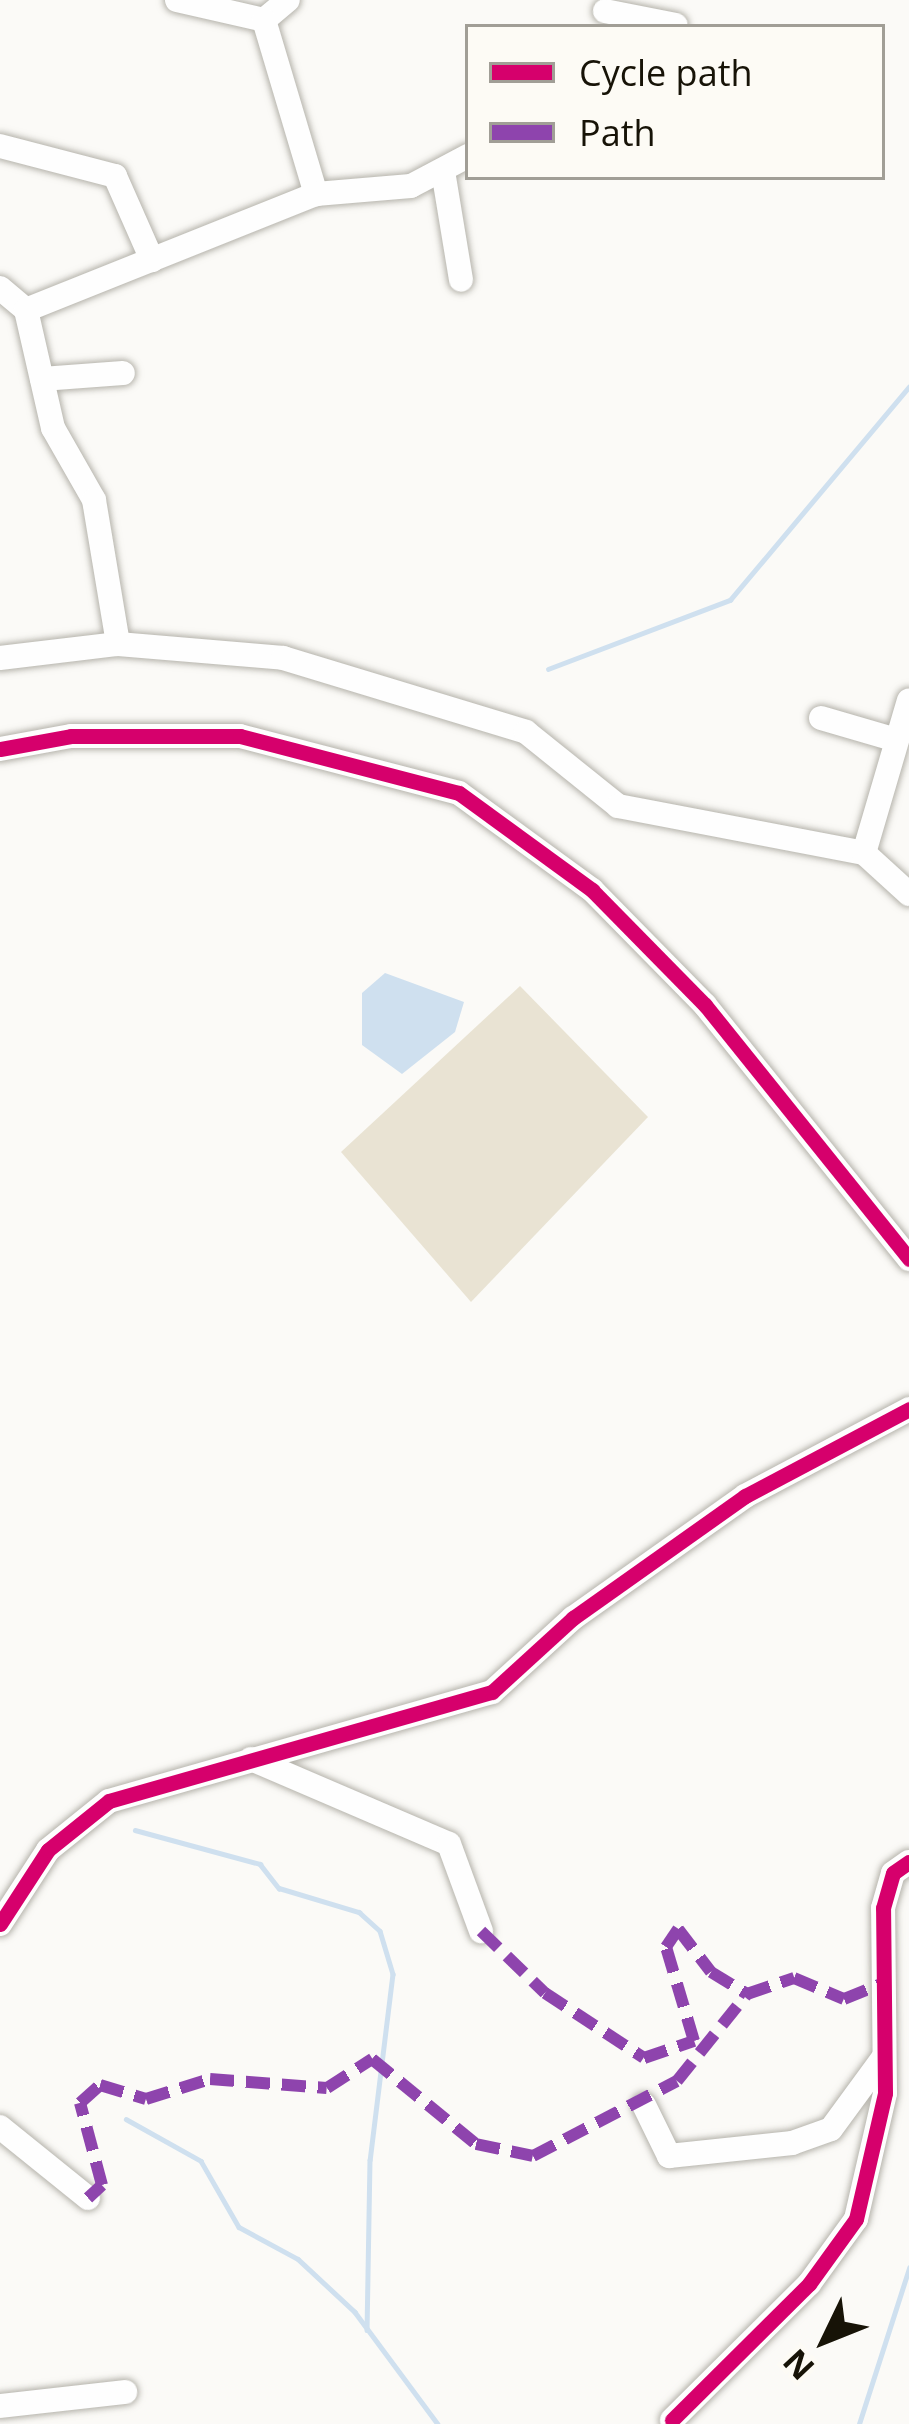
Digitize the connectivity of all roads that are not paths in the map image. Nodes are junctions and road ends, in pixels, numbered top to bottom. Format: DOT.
graph roads {
  1 [pos="177,0"];
  2 [pos="288,0"];
  3 [pos="603,12"];
  4 [pos="264,20"];
  5 [pos="670,24"];
  6 [pos="0,146"];
  7 [pos="465,159"];
  8 [pos="444,177"];
  9 [pos="316,194"];
  10 [pos="152,260"];
  11 [pos="461,280"];
  12 [pos="0,288"];
  13 [pos="26,310"];
  14 [pos="123,373"];
  15 [pos="42,379"];
  16 [pos="118,644"];
  17 [pos="0,658"];
  18 [pos="909,700"];
  19 [pos="821,718"];
  20 [pos="893,739"];
  21 [pos="0,749"];
  22 [pos="864,853"];
  23 [pos="909,894"];
  24 [pos="909,1259"];
  25 [pos="909,1409"];
  26 [pos="251,1759"];
  27 [pos="909,1862"];
  28 [pos="0,1924"];
  29 [pos="481,1931"];
  30 [pos="883,2058"];
  31 [pos="644,2105"];
  32 [pos="4,2143"];
  33 [pos="88,2198"];
  34 [pos="124,2392"];
  35 [pos="0,2406"];
  36 [pos="672,2420"];
  1 -- 4 [label="street"];
  2 -- 4 [label="street"];
  3 -- 5 [label="street"];
  4 -- 9 [label="street"];
  6 -- 10 [label="street"];
  7 -- 8 [label="street"];
  8 -- 9 [label="street"];
  8 -- 11 [label="street"];
  9 -- 10 [label="street"];
  10 -- 13 [label="street"];
  12 -- 13 [label="street"];
  13 -- 15 [label="street"];
  14 -- 15 [label="street"];
  15 -- 16 [label="street"];
  16 -- 17 [label="street"];
  16 -- 22 [label="street"];
  18 -- 20 [label="street"];
  19 -- 20 [label="street"];
  20 -- 22 [label="street"];
  21 -- 24 [label="street"];
  22 -- 23 [label="street"];
  25 -- 26 [label="street"];
  26 -- 28 [label="street"];
  26 -- 29 [label="street"];
  27 -- 30 [label="street"];
  30 -- 31 [label="street"];
  30 -- 36 [label="street"];
  32 -- 33 [label="street"];
  34 -- 35 [label="street"];
}
